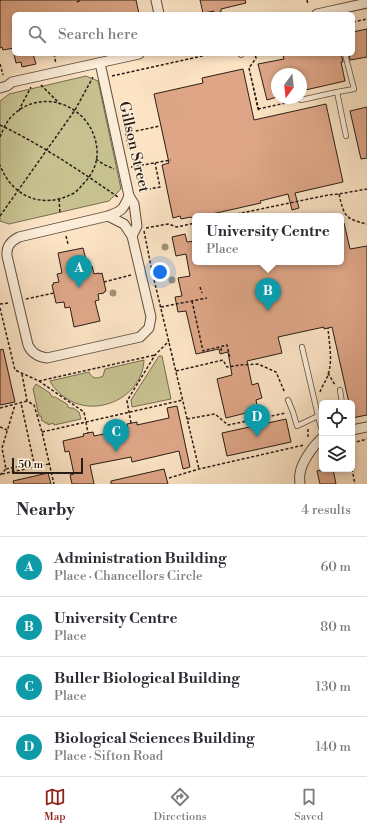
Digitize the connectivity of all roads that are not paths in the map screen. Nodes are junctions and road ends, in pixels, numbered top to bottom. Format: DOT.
graph roads {
  1 [pos="156,0"];
  2 [pos="367,2"];
  3 [pos="159,12"];
  4 [pos="335,12"];
  5 [pos="130,56"];
  6 [pos="346,56"];
  7 [pos="100,63"];
  8 [pos="1,79"];
  9 [pos="12,82"];
  10 [pos="0,88"];
  11 [pos="337,92"];
  12 [pos="307,99"];
  13 [pos="346,136"];
  14 [pos="131,197"];
  15 [pos="108,216"];
  16 [pos="132,236"];
  17 [pos="302,347"];
  18 [pos="340,390"];
  19 [pos="288,400"];
  20 [pos="342,400"];
  21 [pos="318,416"];
  22 [pos="319,420"];
  23 [pos="367,427"];
  24 [pos="355,429"];
  25 [pos="319,441"];
  26 [pos="300,484"];
  1 -- 3 [label="street"];
  2 -- 4 [label="street"];
  5 -- 7 [label="street"];
  6 -- 11 [label="lane"];
  7 -- 9 [label="street"];
  7 -- 14 [label="street, Gillson Street"];
  8 -- 9 [label="street"];
  9 -- 10 [label="street"];
  11 -- 12 [label="lane"];
  11 -- 13 [label="lane"];
  14 -- 15 [label="street"];
  14 -- 16 [label="street, Gillson Street"];
  15 -- 16 [label="street"];
  15 -- 16 [label="street"];
  17 -- 21 [label="lane"];
  18 -- 20 [label="lane"];
  19 -- 21 [label="lane"];
  21 -- 22 [label="lane"];
  23 -- 24 [label="street"];
  25 -- 26 [label="street"];
}
